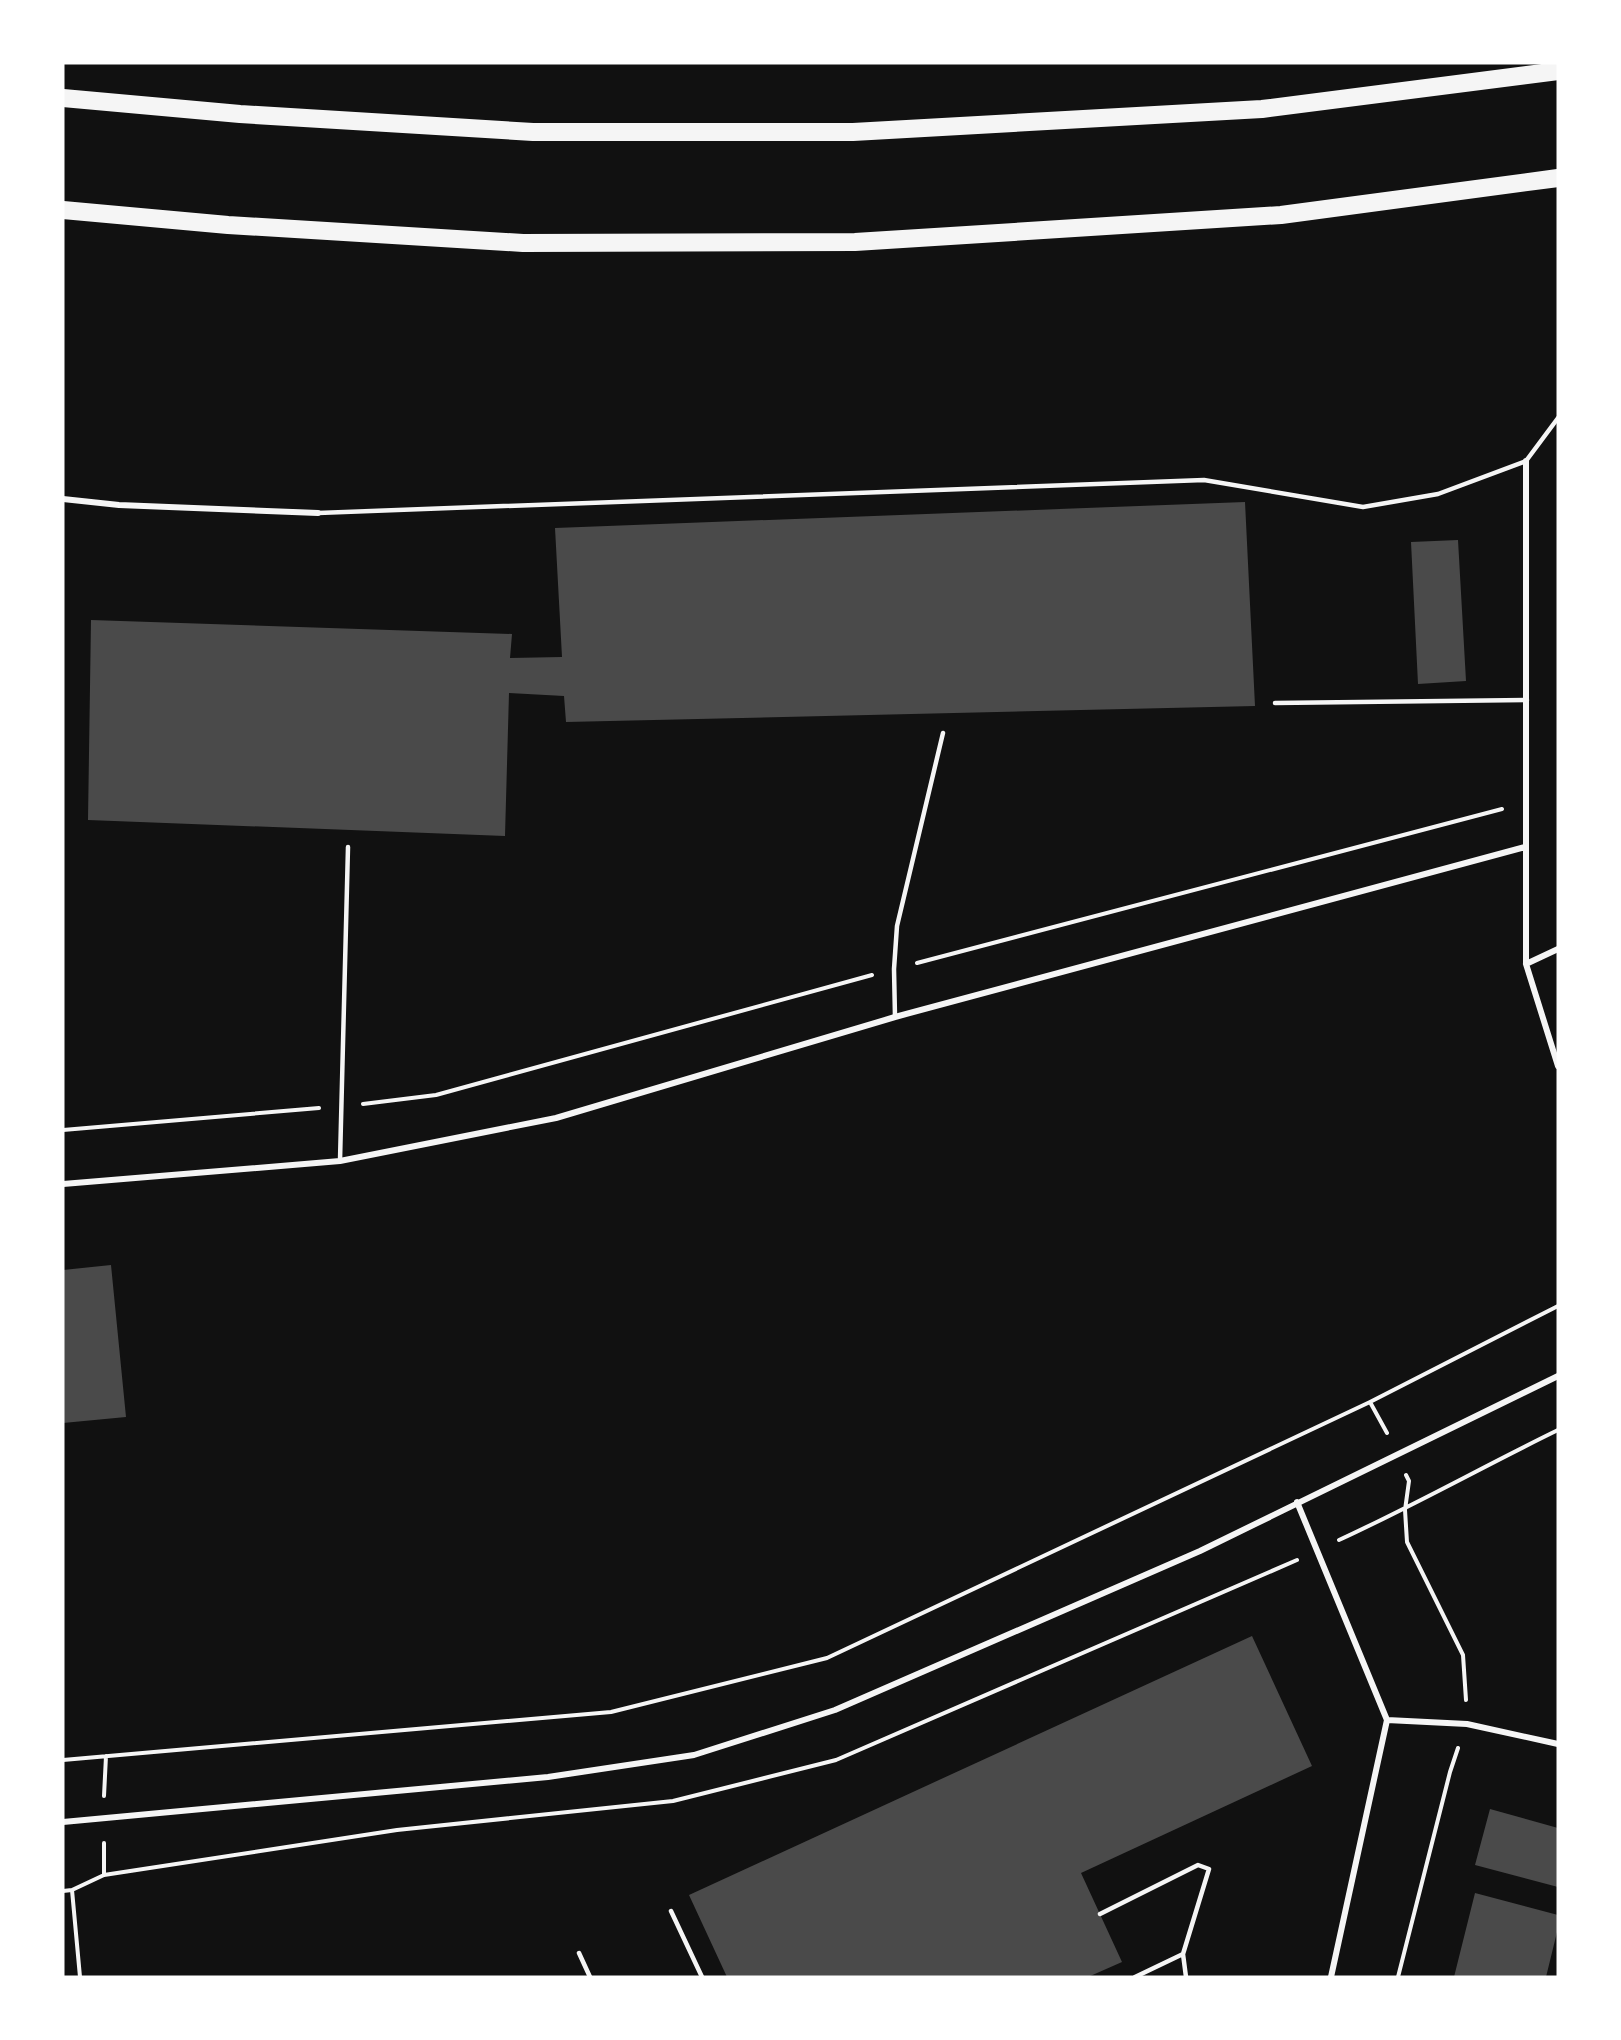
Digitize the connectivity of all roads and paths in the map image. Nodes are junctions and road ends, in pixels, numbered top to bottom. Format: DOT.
graph roads {
  1 [pos="1558,71"];
  2 [pos="63,98"];
  3 [pos="1558,178"];
  4 [pos="63,210"];
  5 [pos="1558,418"];
  6 [pos="1526,460"];
  7 [pos="63,499"];
  8 [pos="318,513"];
  9 [pos="1527,700"];
  10 [pos="1275,703"];
  11 [pos="943,733"];
  12 [pos="1527,803"];
  13 [pos="348,847"];
  14 [pos="1525,847"];
  15 [pos="1558,949"];
  16 [pos="1526,964"];
  17 [pos="894,969"];
  18 [pos="895,1017"];
  19 [pos="1558,1066"];
  20 [pos="341,1107"];
  21 [pos="63,1130"];
  22 [pos="340,1161"];
  23 [pos="63,1184"];
  24 [pos="1558,1306"];
  25 [pos="1558,1376"];
  26 [pos="1558,1430"];
  27 [pos="1297,1502"];
  28 [pos="1405,1510"];
  29 [pos="1387,1720"];
  30 [pos="1558,1744"];
  31 [pos="63,1760"];
  32 [pos="63,1822"];
  33 [pos="72,1890"];
  34 [pos="671,1911"];
  35 [pos="1100,1914"];
  36 [pos="579,1953"];
  37 [pos="1183,1954"];
  38 [pos="80,1977"];
  39 [pos="590,1977"];
  40 [pos="702,1977"];
  41 [pos="1135,1977"];
  42 [pos="1186,1977"];
  43 [pos="1331,1977"];
  1 -- 2 [label="highway"];
  3 -- 4 [label="highway"];
  5 -- 6 [label="lane"];
  6 -- 8 [label="lane"];
  6 -- 9 [label="street"];
  7 -- 8 [label="street"];
  9 -- 10 [label="lane"];
  9 -- 12 [label="street"];
  11 -- 17 [label="lane"];
  12 -- 14 [label="street"];
  12 -- 17 [label="path"];
  13 -- 20 [label="lane"];
  14 -- 16 [label="street"];
  14 -- 18 [label="street"];
  15 -- 16 [label="street"];
  16 -- 19 [label="street"];
  17 -- 18 [label="lane"];
  17 -- 20 [label="path"];
  18 -- 22 [label="street"];
  20 -- 21 [label="path"];
  20 -- 22 [label="lane"];
  22 -- 23 [label="street"];
  24 -- 31 [label="path"];
  25 -- 27 [label="street"];
  26 -- 28 [label="path"];
  27 -- 29 [label="street"];
  27 -- 32 [label="street"];
  29 -- 30 [label="street"];
  29 -- 43 [label="street"];
  33 -- 38 [label="path"];
  34 -- 40 [label="lane"];
  35 -- 37 [label="lane"];
  36 -- 39 [label="lane"];
  37 -- 41 [label="lane"];
  37 -- 42 [label="lane"];
}
